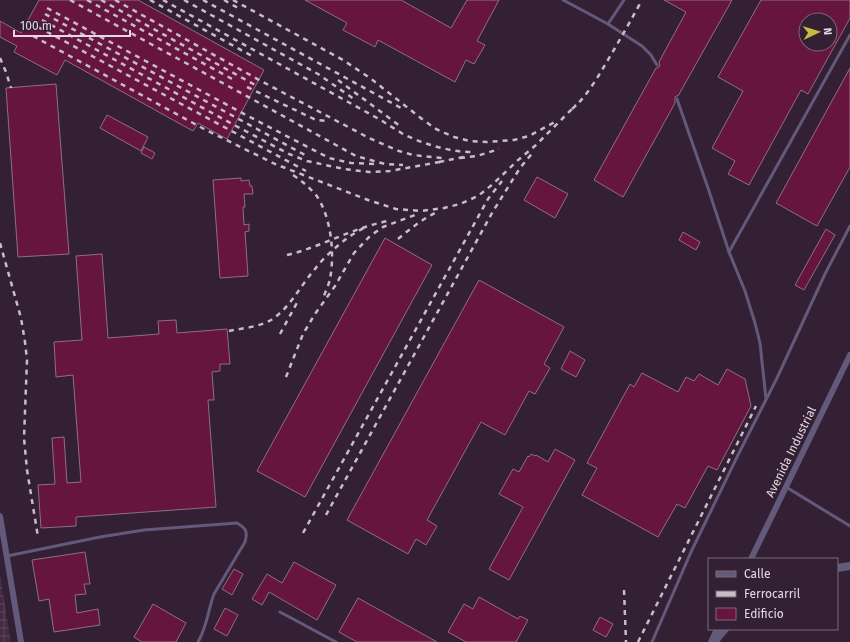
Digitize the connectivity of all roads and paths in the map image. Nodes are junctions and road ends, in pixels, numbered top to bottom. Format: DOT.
graph roads {
  1 [pos="563,0"];
  2 [pos="624,0"];
  3 [pos="608,24"];
  4 [pos="850,35"];
  5 [pos="657,65"];
  6 [pos="677,100"];
  7 [pos="850,226"];
  8 [pos="729,252"];
  9 [pos="850,354"];
  10 [pos="766,399"];
  11 [pos="786,487"];
  12 [pos="0,516"];
  13 [pos="850,526"];
  14 [pos="7,556"];
  15 [pos="751,558"];
  16 [pos="850,566"];
  17 [pos="838,568"];
  18 [pos="280,612"];
  19 [pos="717,630"];
  20 [pos="724,630"];
  21 [pos="21,642"];
  22 [pos="198,642"];
  23 [pos="336,642"];
  24 [pos="652,642"];
  25 [pos="711,642"];
  26 [pos="714,642"];
  1 -- 3 [label="lane"];
  2 -- 3 [label="lane"];
  3 -- 5 [label="lane"];
  4 -- 8 [label="lane"];
  6 -- 8 [label="lane"];
  7 -- 10 [label="lane"];
  8 -- 10 [label="lane"];
  9 -- 11 [label="street, Avenida Industrial"];
  10 -- 24 [label="lane"];
  11 -- 13 [label="lane"];
  11 -- 15 [label="street, Avenida Industrial"];
  12 -- 14 [label="street"];
  14 -- 21 [label="street"];
  14 -- 22 [label="lane"];
  16 -- 17 [label="street"];
  18 -- 23 [label="lane"];
  19 -- 25 [label="street"];
  20 -- 26 [label="street"];
}
